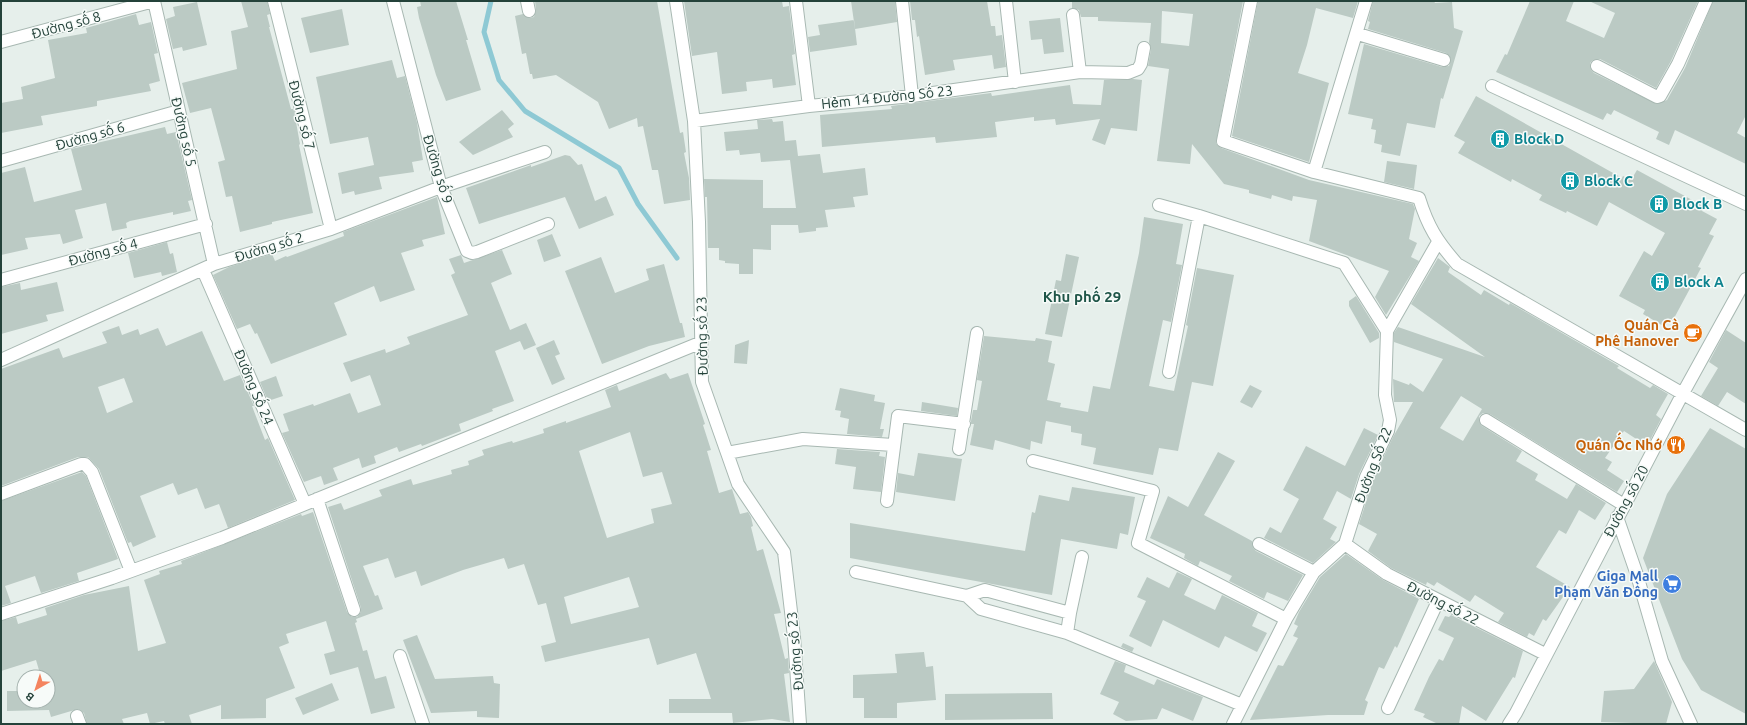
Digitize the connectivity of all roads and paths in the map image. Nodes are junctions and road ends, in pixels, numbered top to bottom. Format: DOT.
graph roads {
  1 [pos="154,1"];
  2 [pos="274,1"];
  3 [pos="393,1"];
  4 [pos="676,1"];
  5 [pos="796,1"];
  6 [pos="902,1"];
  7 [pos="1006,1"];
  8 [pos="1251,1"];
  9 [pos="1366,1"];
  10 [pos="1706,1"];
  11 [pos="1073,15"];
  12 [pos="1358,34"];
  13 [pos="1,42"];
  14 [pos="1144,48"];
  15 [pos="1444,60"];
  16 [pos="1597,66"];
  17 [pos="1080,72"];
  18 [pos="1015,82"];
  19 [pos="1492,86"];
  20 [pos="912,96"];
  21 [pos="809,106"];
  22 [pos="179,111"];
  23 [pos="694,121"];
  24 [pos="545,152"];
  25 [pos="1,161"];
  26 [pos="1314,172"];
  27 [pos="441,187"];
  28 [pos="1746,204"];
  29 [pos="1159,205"];
  30 [pos="1199,216"];
  31 [pos="206,224"];
  32 [pos="548,224"];
  33 [pos="331,229"];
  34 [pos="1438,242"];
  35 [pos="214,264"];
  36 [pos="203,270"];
  37 [pos="1746,279"];
  38 [pos="1,280"];
  39 [pos="1741,300"];
  40 [pos="1387,331"];
  41 [pos="977,333"];
  42 [pos="702,342"];
  43 [pos="1,360"];
  44 [pos="1169,372"];
  45 [pos="1683,393"];
  46 [pos="1486,420"];
  47 [pos="964,424"];
  48 [pos="1746,430"];
  49 [pos="893,445"];
  50 [pos="959,448"];
  51 [pos="727,453"];
  52 [pos="1032,461"];
  53 [pos="1,494"];
  54 [pos="317,499"];
  55 [pos="887,500"];
  56 [pos="305,504"];
  57 [pos="1624,505"];
  58 [pos="1617,517"];
  59 [pos="1259,544"];
  60 [pos="1345,544"];
  61 [pos="1082,557"];
  62 [pos="131,571"];
  63 [pos="856,572"];
  64 [pos="1314,572"];
  65 [pos="967,596"];
  66 [pos="1438,601"];
  67 [pos="354,610"];
  68 [pos="1070,613"];
  69 [pos="1,614"];
  70 [pos="1286,619"];
  71 [pos="1067,633"];
  72 [pos="1545,654"];
  73 [pos="400,656"];
  74 [pos="1242,705"];
  75 [pos="1388,708"];
  76 [pos="423,724"];
  77 [pos="800,724"];
  78 [pos="1232,724"];
  79 [pos="1509,724"];
  80 [pos="1691,724"];
  1 -- 13 [label="street, Đường số 8"];
  1 -- 22 [label="street, Đường số 5"];
  2 -- 33 [label="street, Đường số 7"];
  3 -- 27 [label="street, Đường số 9"];
  4 -- 23 [label="street, Đường số 23"];
  5 -- 21 [label="street"];
  6 -- 20 [label="street"];
  7 -- 18 [label="street"];
  8 -- 26 [label="street"];
  9 -- 12 [label="street"];
  10 -- 16 [label="street"];
  11 -- 17 [label="street"];
  12 -- 15 [label="street"];
  12 -- 26 [label="street"];
  14 -- 17 [label="street, Hẻm 14 Đường Số 23"];
  17 -- 18 [label="street, Hẻm 14 Đường Số 23"];
  18 -- 20 [label="street, Hẻm 14 Đường Số 23"];
  19 -- 28 [label="street"];
  20 -- 21 [label="street, Hẻm 14 Đường Số 23"];
  21 -- 23 [label="street, Hẻm 14 Đường Số 23"];
  22 -- 25 [label="street, Đường số 6"];
  22 -- 31 [label="street, Đường số 5"];
  23 -- 42 [label="street, Đường số 23"];
  24 -- 27 [label="street, Đường số 2"];
  26 -- 34 [label="street"];
  27 -- 32 [label="street, Đường số 9"];
  27 -- 33 [label="street, Đường số 2"];
  29 -- 30 [label="street"];
  30 -- 40 [label="street"];
  30 -- 44 [label="street"];
  31 -- 35 [label="street, Đường số 5"];
  31 -- 38 [label="street, Đường số 4"];
  33 -- 35 [label="street, Đường số 2"];
  34 -- 40 [label="street"];
  34 -- 45 [label="street"];
  35 -- 36 [label="street, Đường số 2"];
  36 -- 43 [label="street, Đường số 2"];
  36 -- 56 [label="street, Đường Số 24"];
  37 -- 39 [label="street, Đường số 20"];
  39 -- 45 [label="street, Đường số 20"];
  40 -- 60 [label="street, Đường Số 22"];
  41 -- 47 [label="street"];
  42 -- 51 [label="street, Đường số 23"];
  42 -- 54 [label="street"];
  45 -- 48 [label="street"];
  45 -- 57 [label="street, Đường số 20"];
  46 -- 57 [label="street"];
  47 -- 49 [label="street"];
  47 -- 50 [label="street"];
  49 -- 51 [label="street"];
  49 -- 55 [label="street"];
  51 -- 77 [label="street, Đường số 23"];
  52 -- 70 [label="street"];
  53 -- 62 [label="street"];
  54 -- 56 [label="street"];
  54 -- 67 [label="street"];
  56 -- 62 [label="street"];
  57 -- 58 [label="street, Đường số 20"];
  58 -- 72 [label="street, Đường số 20"];
  58 -- 80 [label="street"];
  59 -- 64 [label="street"];
  60 -- 64 [label="street"];
  60 -- 66 [label="street, Đường số 22"];
  61 -- 68 [label="street"];
  62 -- 69 [label="street"];
  63 -- 65 [label="street"];
  64 -- 70 [label="street"];
  65 -- 68 [label="street"];
  65 -- 71 [label="street"];
  66 -- 72 [label="street, Đường số 22"];
  66 -- 75 [label="street"];
  68 -- 71 [label="street"];
  70 -- 74 [label="street"];
  71 -- 74 [label="street"];
  72 -- 79 [label="street, Đường số 20"];
  73 -- 76 [label="street"];
  74 -- 78 [label="street"];
}
